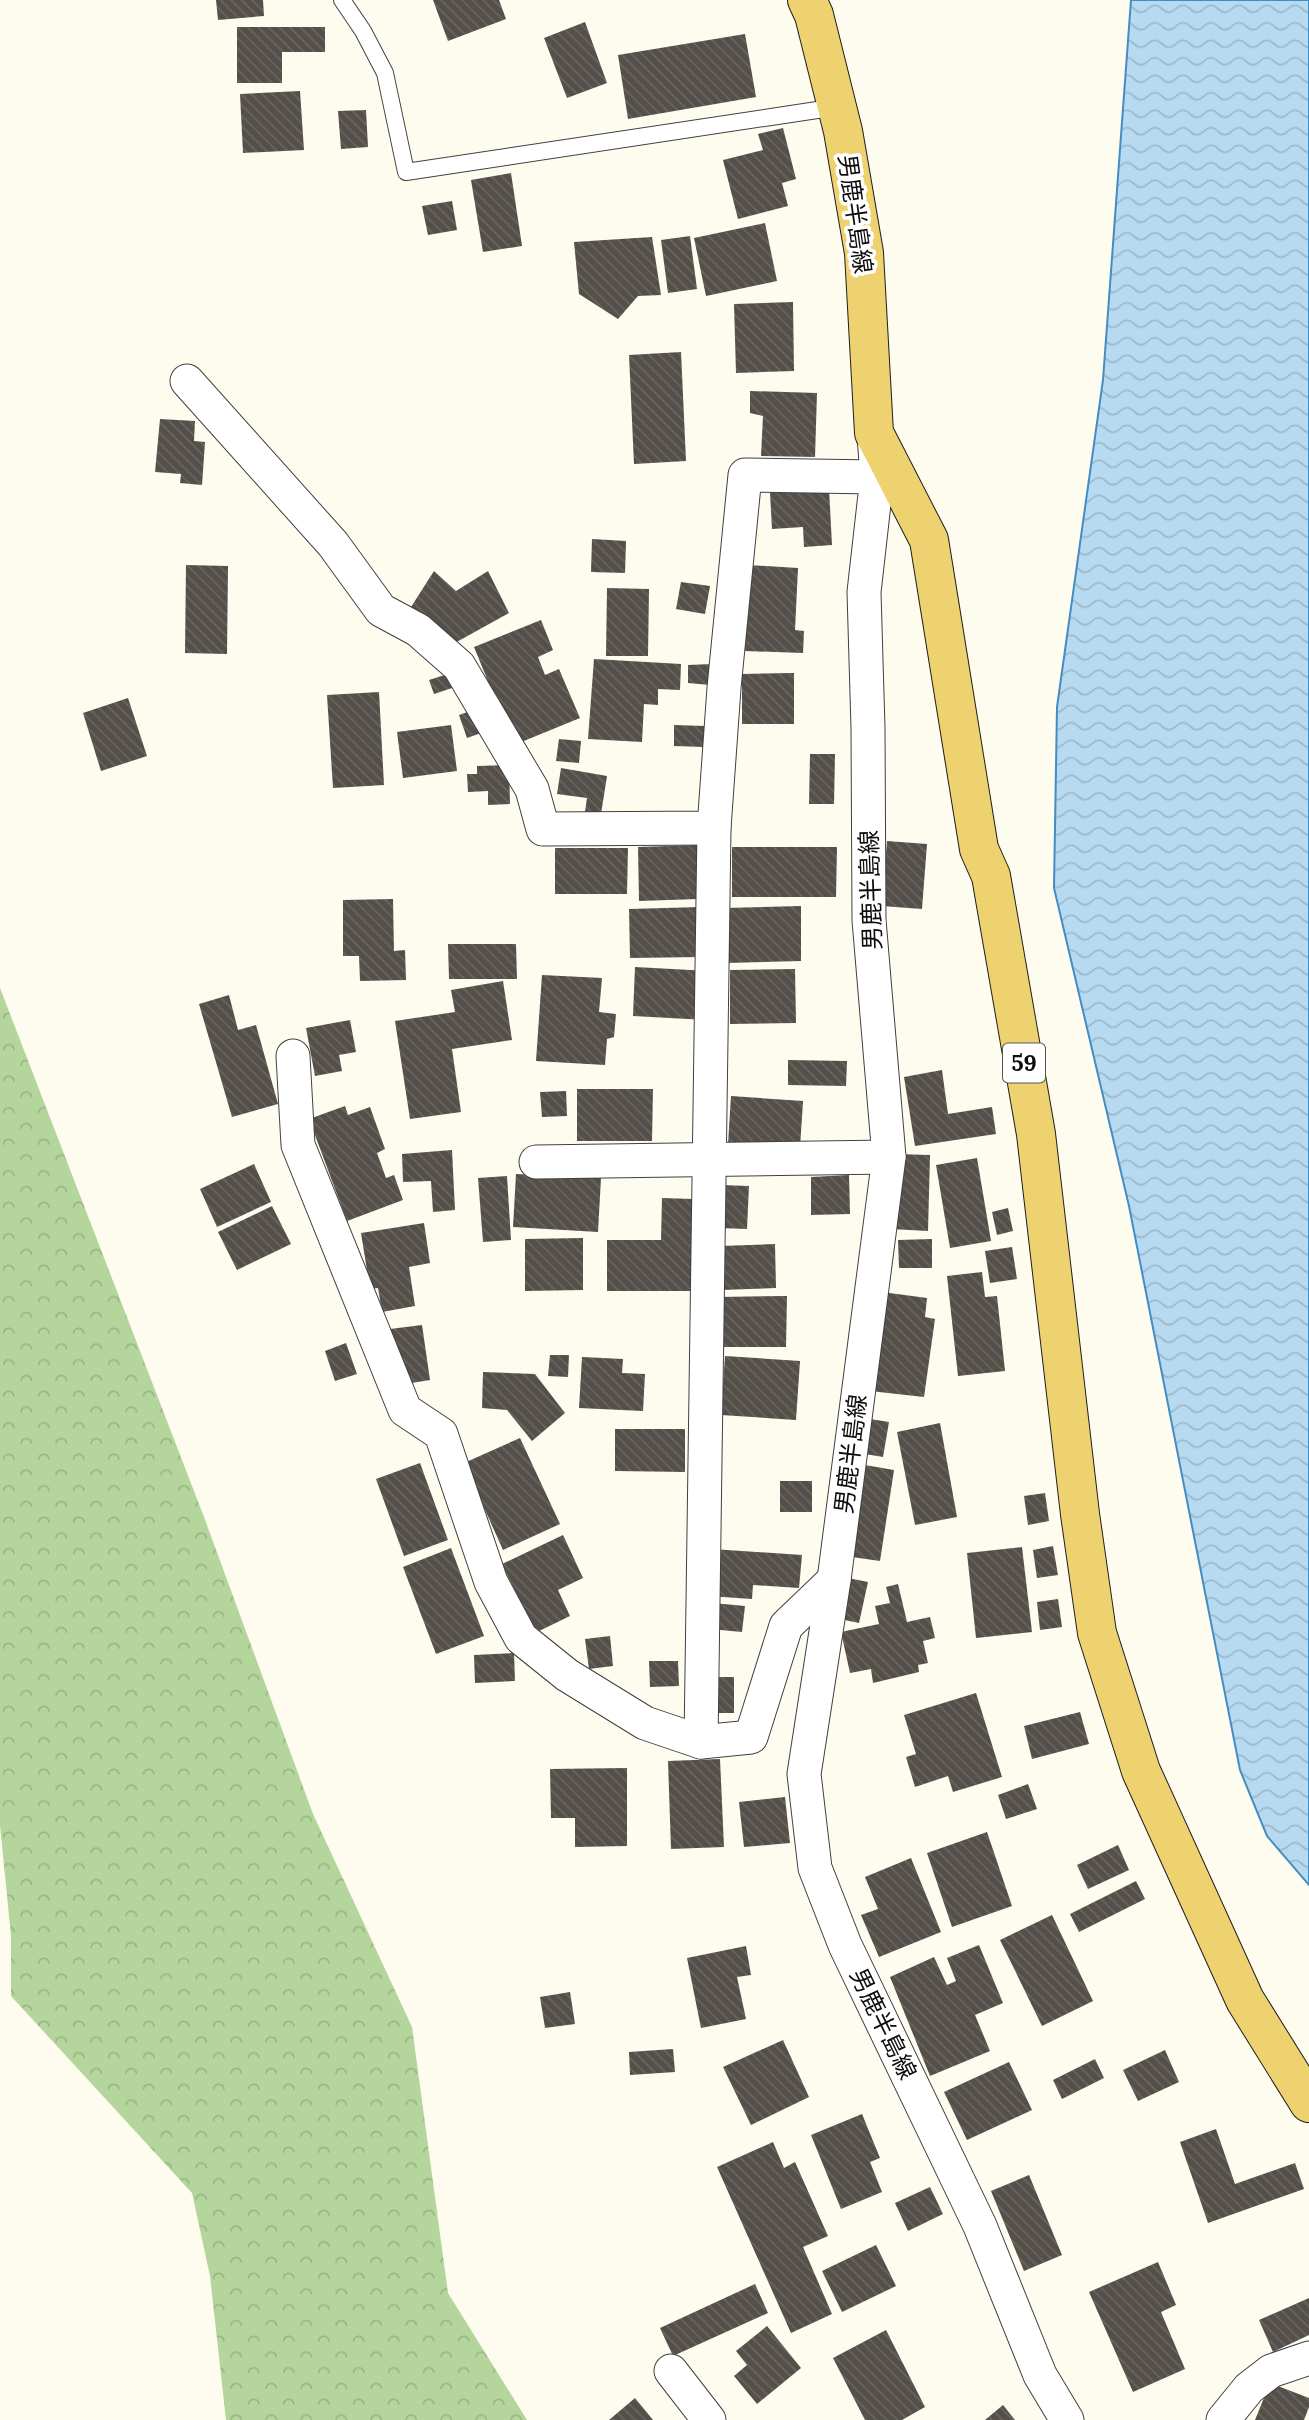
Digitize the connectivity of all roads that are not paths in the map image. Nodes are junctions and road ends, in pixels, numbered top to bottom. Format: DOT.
graph roads {
  1 [pos="342,0"];
  2 [pos="807,0"];
  3 [pos="837,107"];
  4 [pos="187,382"];
  5 [pos="874,433"];
  6 [pos="877,477"];
  7 [pos="714,828"];
  8 [pos="293,1056"];
  9 [pos="889,1157"];
  10 [pos="710,1161"];
  11 [pos="536,1162"];
  12 [pos="834,1580"];
  13 [pos="701,1742"];
  14 [pos="1309,2103"];
  15 [pos="1309,2358"];
  16 [pos="671,2371"];
  17 [pos="709,2420"];
  18 [pos="1067,2420"];
  19 [pos="1223,2420"];
  1 -- 3 [label="lane"];
  2 -- 3 [label="main road, 男鹿半島線 / 59"];
  3 -- 5 [label="main road, 男鹿半島線 / 59"];
  4 -- 7 [label="street"];
  5 -- 6 [label="street, 男鹿半島線"];
  5 -- 14 [label="main road, 男鹿半島線 / 59"];
  6 -- 7 [label="street"];
  6 -- 9 [label="street, 男鹿半島線"];
  7 -- 10 [label="street"];
  8 -- 13 [label="street"];
  9 -- 10 [label="street"];
  9 -- 12 [label="street, 男鹿半島線"];
  10 -- 11 [label="street"];
  10 -- 13 [label="street"];
  12 -- 13 [label="street"];
  12 -- 18 [label="street, 男鹿半島線"];
  15 -- 19 [label="street"];
  16 -- 17 [label="street"];
}
